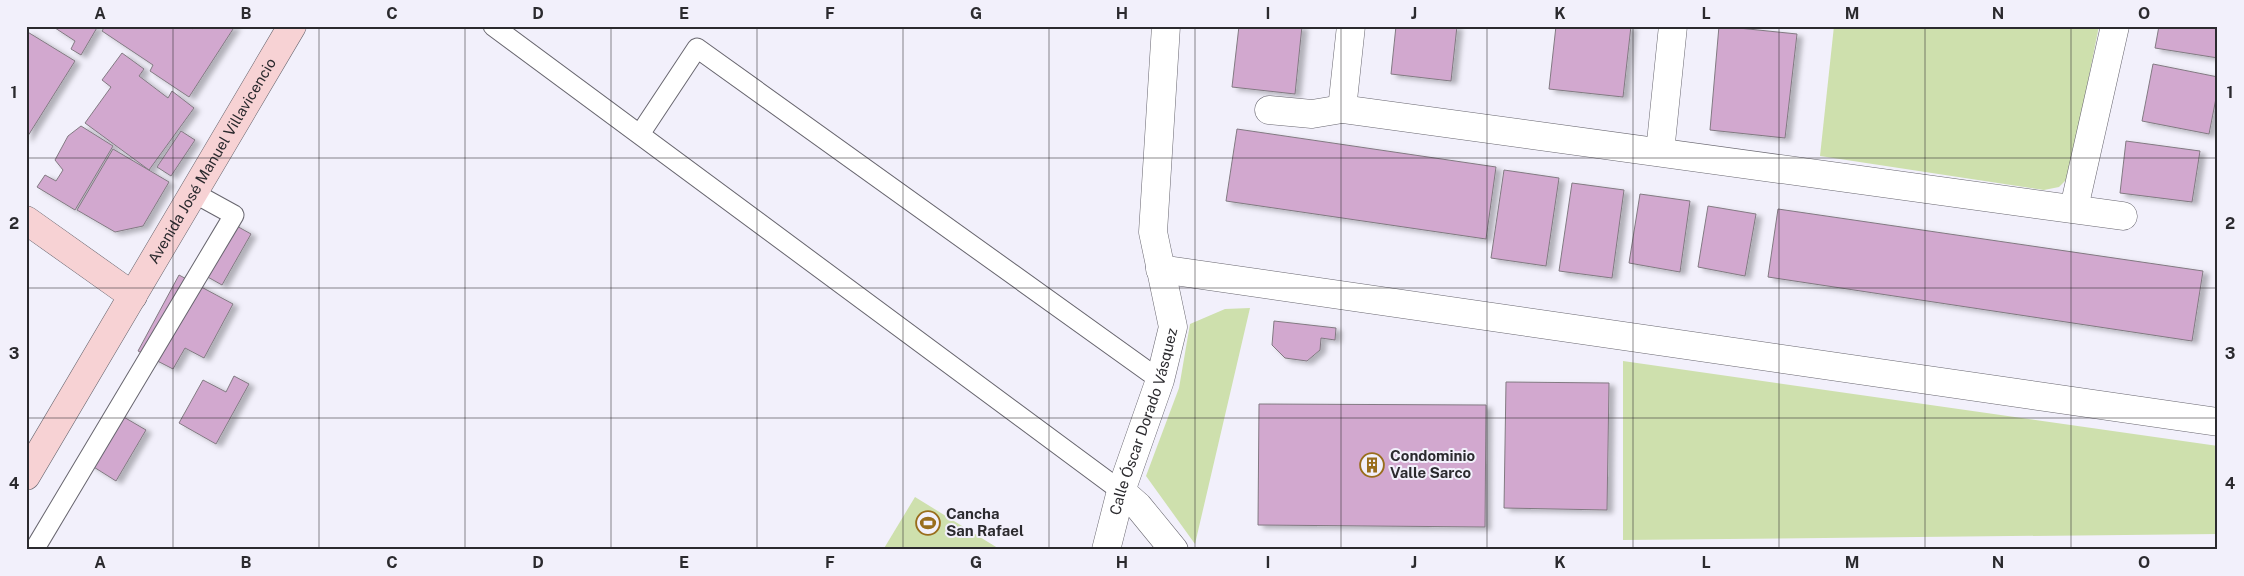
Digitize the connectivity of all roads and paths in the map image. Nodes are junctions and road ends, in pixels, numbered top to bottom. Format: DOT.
graph roads {
  1 [pos="292,26"];
  2 [pos="493,26"];
  3 [pos="1166,26"];
  4 [pos="1351,26"];
  5 [pos="1673,26"];
  6 [pos="2114,26"];
  7 [pos="1342,109"];
  8 [pos="1269,110"];
  9 [pos="640,134"];
  10 [pos="1660,152"];
  11 [pos="194,192"];
  12 [pos="2074,208"];
  13 [pos="2123,216"];
  14 [pos="26,220"];
  15 [pos="1160,268"];
  16 [pos="134,296"];
  17 [pos="1160,380"];
  18 [pos="2218,422"];
  19 [pos="26,476"];
  20 [pos="1121,491"];
  21 [pos="34,550"];
  22 [pos="1106,550"];
  23 [pos="1174,550"];
  1 -- 11 [label="main road, Avenida José Manuel Villavicencio"];
  2 -- 9 [label="lane"];
  3 -- 15 [label="street, Calle Óscar Dorado Vásquez"];
  4 -- 7 [label="street"];
  5 -- 10 [label="street"];
  6 -- 12 [label="street"];
  7 -- 8 [label="street"];
  7 -- 10 [label="street"];
  9 -- 17 [label="lane"];
  9 -- 20 [label="lane"];
  10 -- 12 [label="street"];
  11 -- 16 [label="main road, Avenida José Manuel Villavicencio"];
  11 -- 21 [label="lane"];
  12 -- 13 [label="street"];
  14 -- 16 [label="main road"];
  15 -- 17 [label="street, Calle Óscar Dorado Vásquez"];
  15 -- 18 [label="street"];
  16 -- 19 [label="main road, Avenida José Manuel Villavicencio"];
  17 -- 20 [label="street, Calle Óscar Dorado Vásquez"];
  20 -- 22 [label="street, Calle Óscar Dorado Vásquez"];
  20 -- 23 [label="street"];
}
